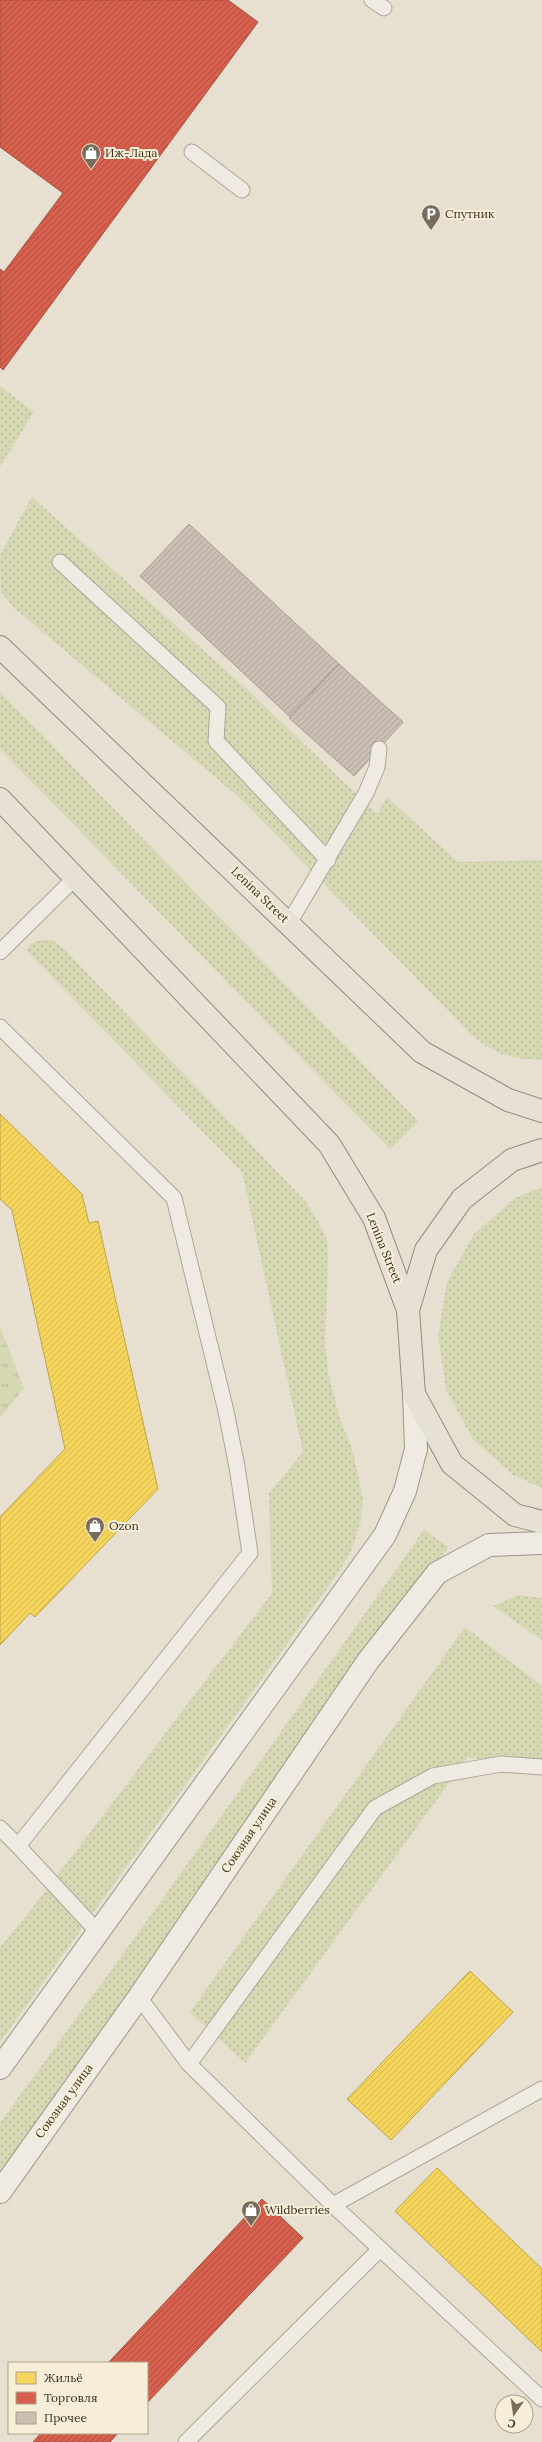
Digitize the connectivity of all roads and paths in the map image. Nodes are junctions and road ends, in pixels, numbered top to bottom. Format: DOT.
graph roads {
  1 [pos="192,152"];
  2 [pos="242,190"];
  3 [pos="60,562"];
  4 [pos="0,647"];
  5 [pos="379,749"];
  6 [pos="0,799"];
  7 [pos="328,860"];
  8 [pos="75,878"];
  9 [pos="289,923"];
  10 [pos="0,952"];
  11 [pos="0,1028"];
  12 [pos="542,1111"];
  13 [pos="542,1150"];
  14 [pos="408,1310"];
  15 [pos="414,1394"];
  16 [pos="542,1522"];
  17 [pos="542,1543"];
  18 [pos="542,1767"];
  19 [pos="0,1828"];
  20 [pos="18,1846"];
  21 [pos="98,1932"];
  22 [pos="139,1997"];
  23 [pos="189,2064"];
  24 [pos="0,2068"];
  25 [pos="542,2089"];
  26 [pos="0,2192"];
  27 [pos="333,2205"];
  28 [pos="380,2249"];
  29 [pos="542,2399"];
  30 [pos="186,2442"];
  1 -- 2 [label="lane"];
  3 -- 7 [label="lane"];
  4 -- 9 [label="main road, Lenina Street"];
  5 -- 7 [label="lane"];
  6 -- 8 [label="main road, Lenina Street"];
  7 -- 9 [label="lane"];
  8 -- 10 [label="lane"];
  8 -- 14 [label="main road, Lenina Street"];
  9 -- 12 [label="main road, Lenina Street"];
  11 -- 20 [label="lane"];
  13 -- 14 [label="main road"];
  14 -- 15 [label="main road"];
  15 -- 16 [label="main road"];
  15 -- 21 [label="main road"];
  17 -- 22 [label="main road, Союзная улица"];
  18 -- 23 [label="lane"];
  19 -- 20 [label="lane"];
  20 -- 21 [label="lane"];
  21 -- 24 [label="main road"];
  22 -- 23 [label="lane"];
  22 -- 26 [label="main road, Союзная улица"];
  23 -- 27 [label="lane"];
  25 -- 27 [label="lane"];
  27 -- 28 [label="lane"];
  28 -- 29 [label="lane"];
  28 -- 30 [label="lane"];
}
